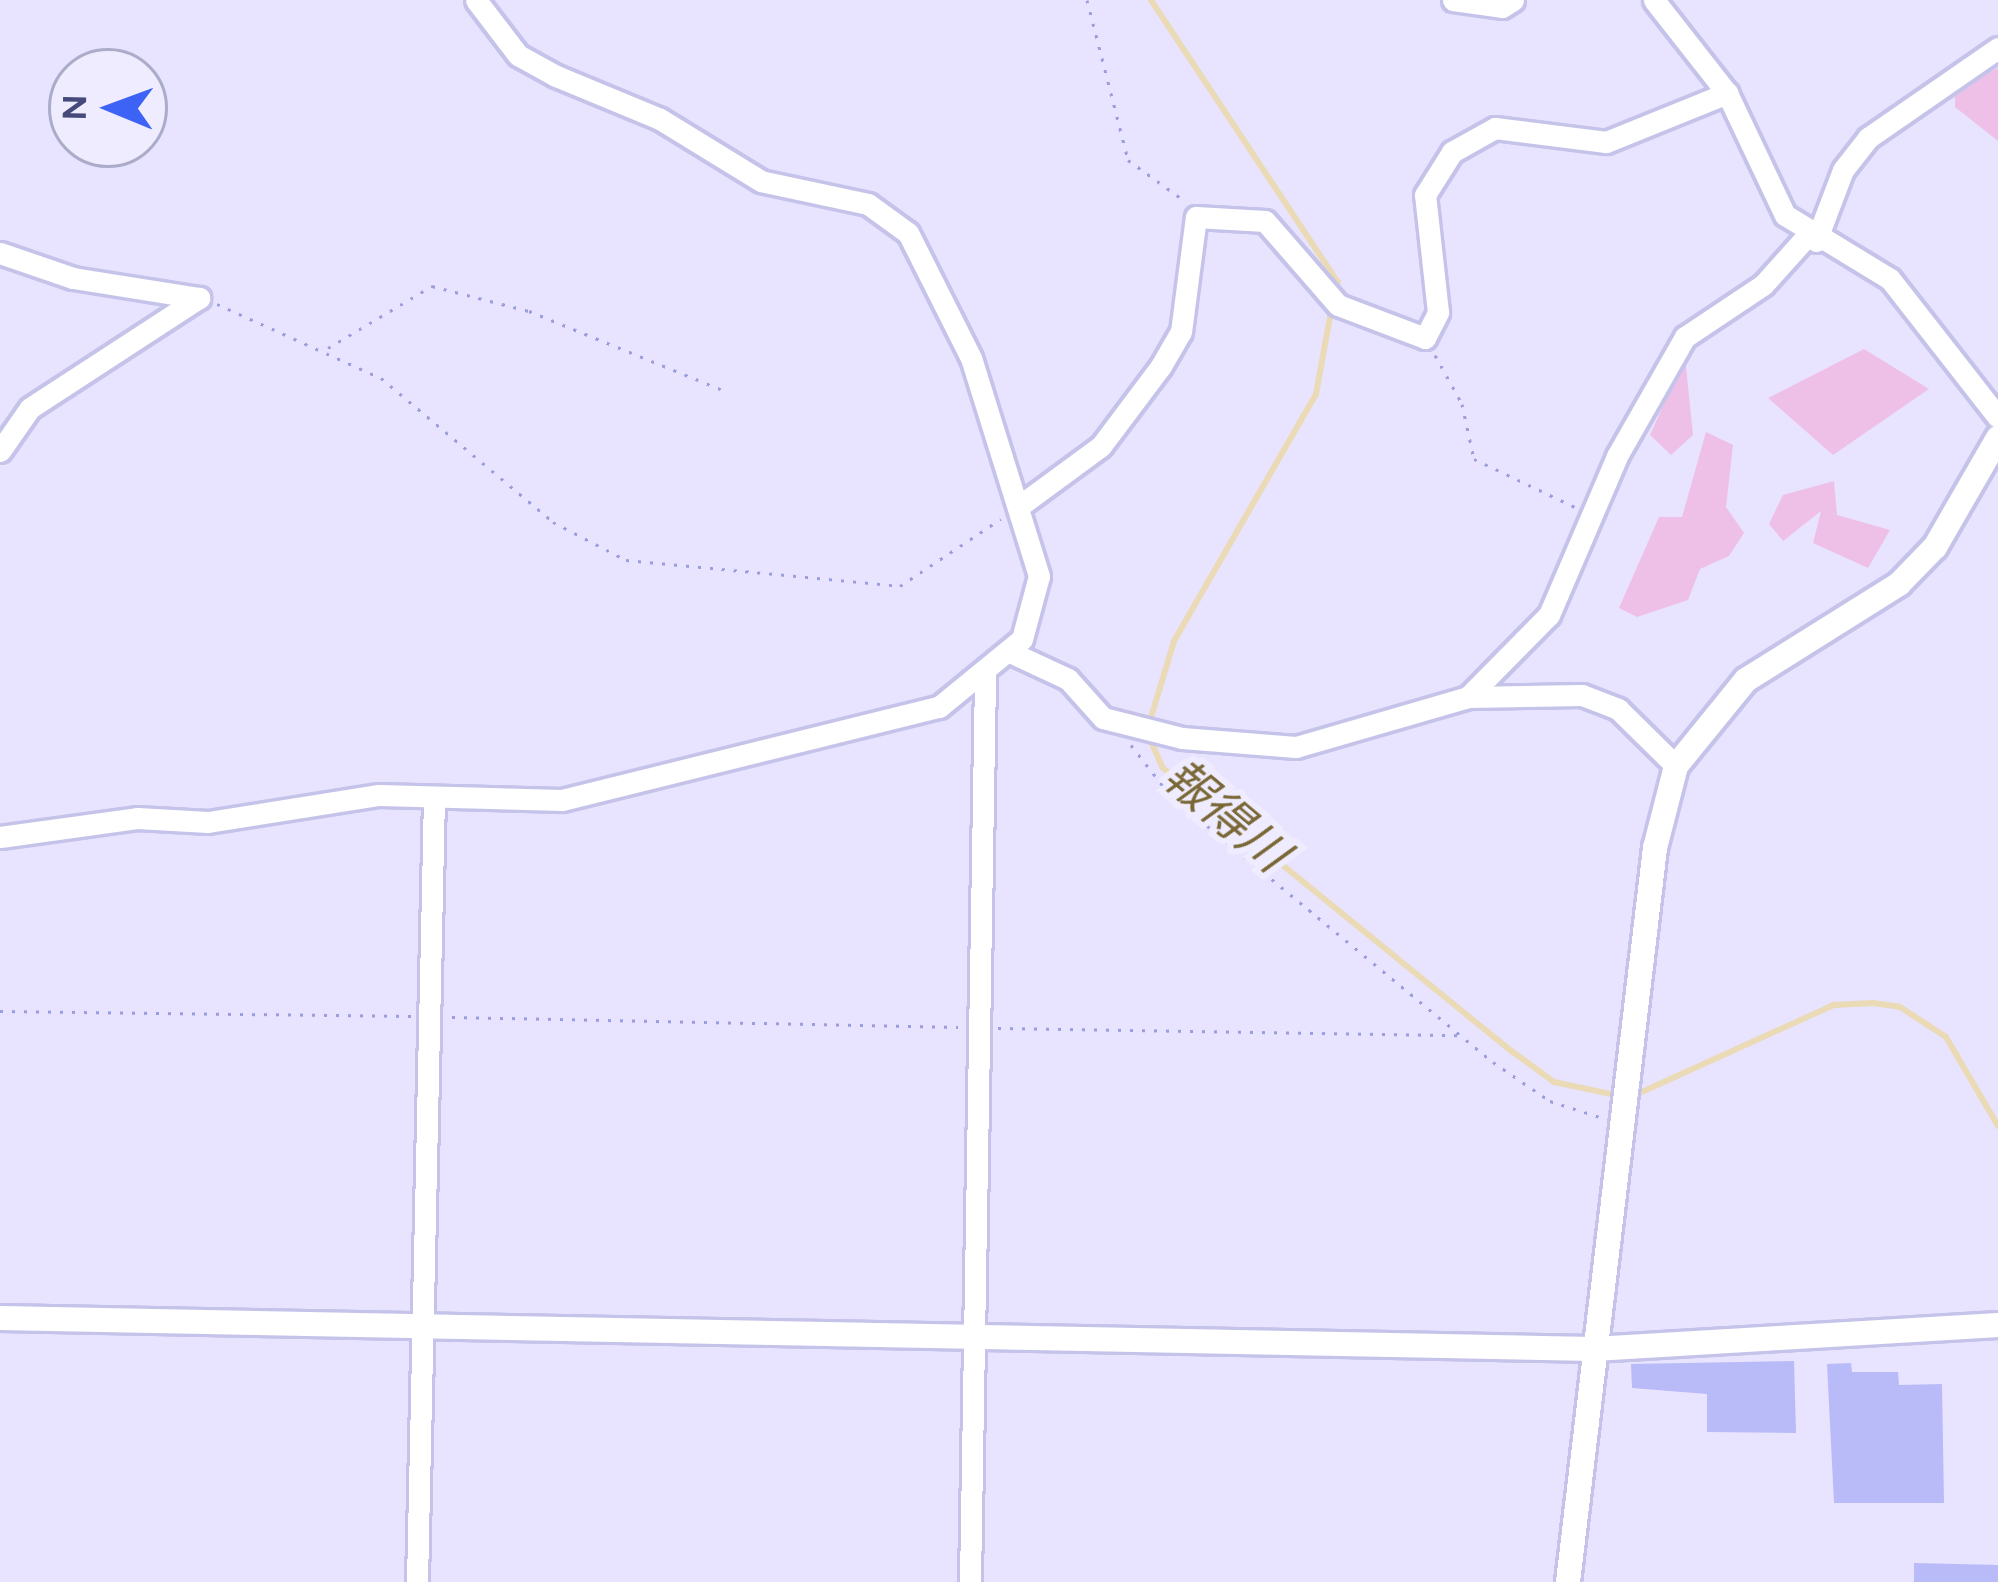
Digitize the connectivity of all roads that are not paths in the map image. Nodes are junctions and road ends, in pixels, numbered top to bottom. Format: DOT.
graph roads {
  1 [pos="476,0"];
  2 [pos="1453,0"];
  3 [pos="1513,0"];
  4 [pos="1654,0"];
  5 [pos="1998,48"];
  6 [pos="1727,93"];
  7 [pos="1812,238"];
  8 [pos="0,253"];
  9 [pos="1998,417"];
  10 [pos="1998,438"];
  11 [pos="0,452"];
  12 [pos="1018,507"];
  13 [pos="1012,653"];
  14 [pos="985,674"];
  15 [pos="1468,697"];
  16 [pos="1676,766"];
  17 [pos="434,797"];
  18 [pos="0,837"];
  19 [pos="0,1318"];
  20 [pos="1998,1324"];
  21 [pos="422,1326"];
  22 [pos="976,1337"];
  23 [pos="1594,1349"];
  24 [pos="417,1582"];
  25 [pos="970,1582"];
  26 [pos="1568,1582"];
  1 -- 12 [label="street"];
  2 -- 3 [label="street"];
  4 -- 6 [label="street"];
  5 -- 7 [label="street"];
  6 -- 7 [label="street"];
  6 -- 12 [label="street"];
  7 -- 9 [label="street"];
  7 -- 15 [label="street"];
  8 -- 11 [label="street"];
  10 -- 16 [label="street"];
  12 -- 13 [label="street"];
  13 -- 14 [label="street"];
  13 -- 15 [label="street"];
  14 -- 17 [label="street"];
  14 -- 22 [label="street"];
  15 -- 16 [label="street"];
  16 -- 23 [label="street"];
  17 -- 18 [label="street"];
  17 -- 21 [label="street"];
  19 -- 21 [label="street"];
  20 -- 23 [label="street"];
  21 -- 22 [label="street"];
  21 -- 24 [label="street"];
  22 -- 23 [label="street"];
  22 -- 25 [label="street"];
  23 -- 26 [label="street"];
}
